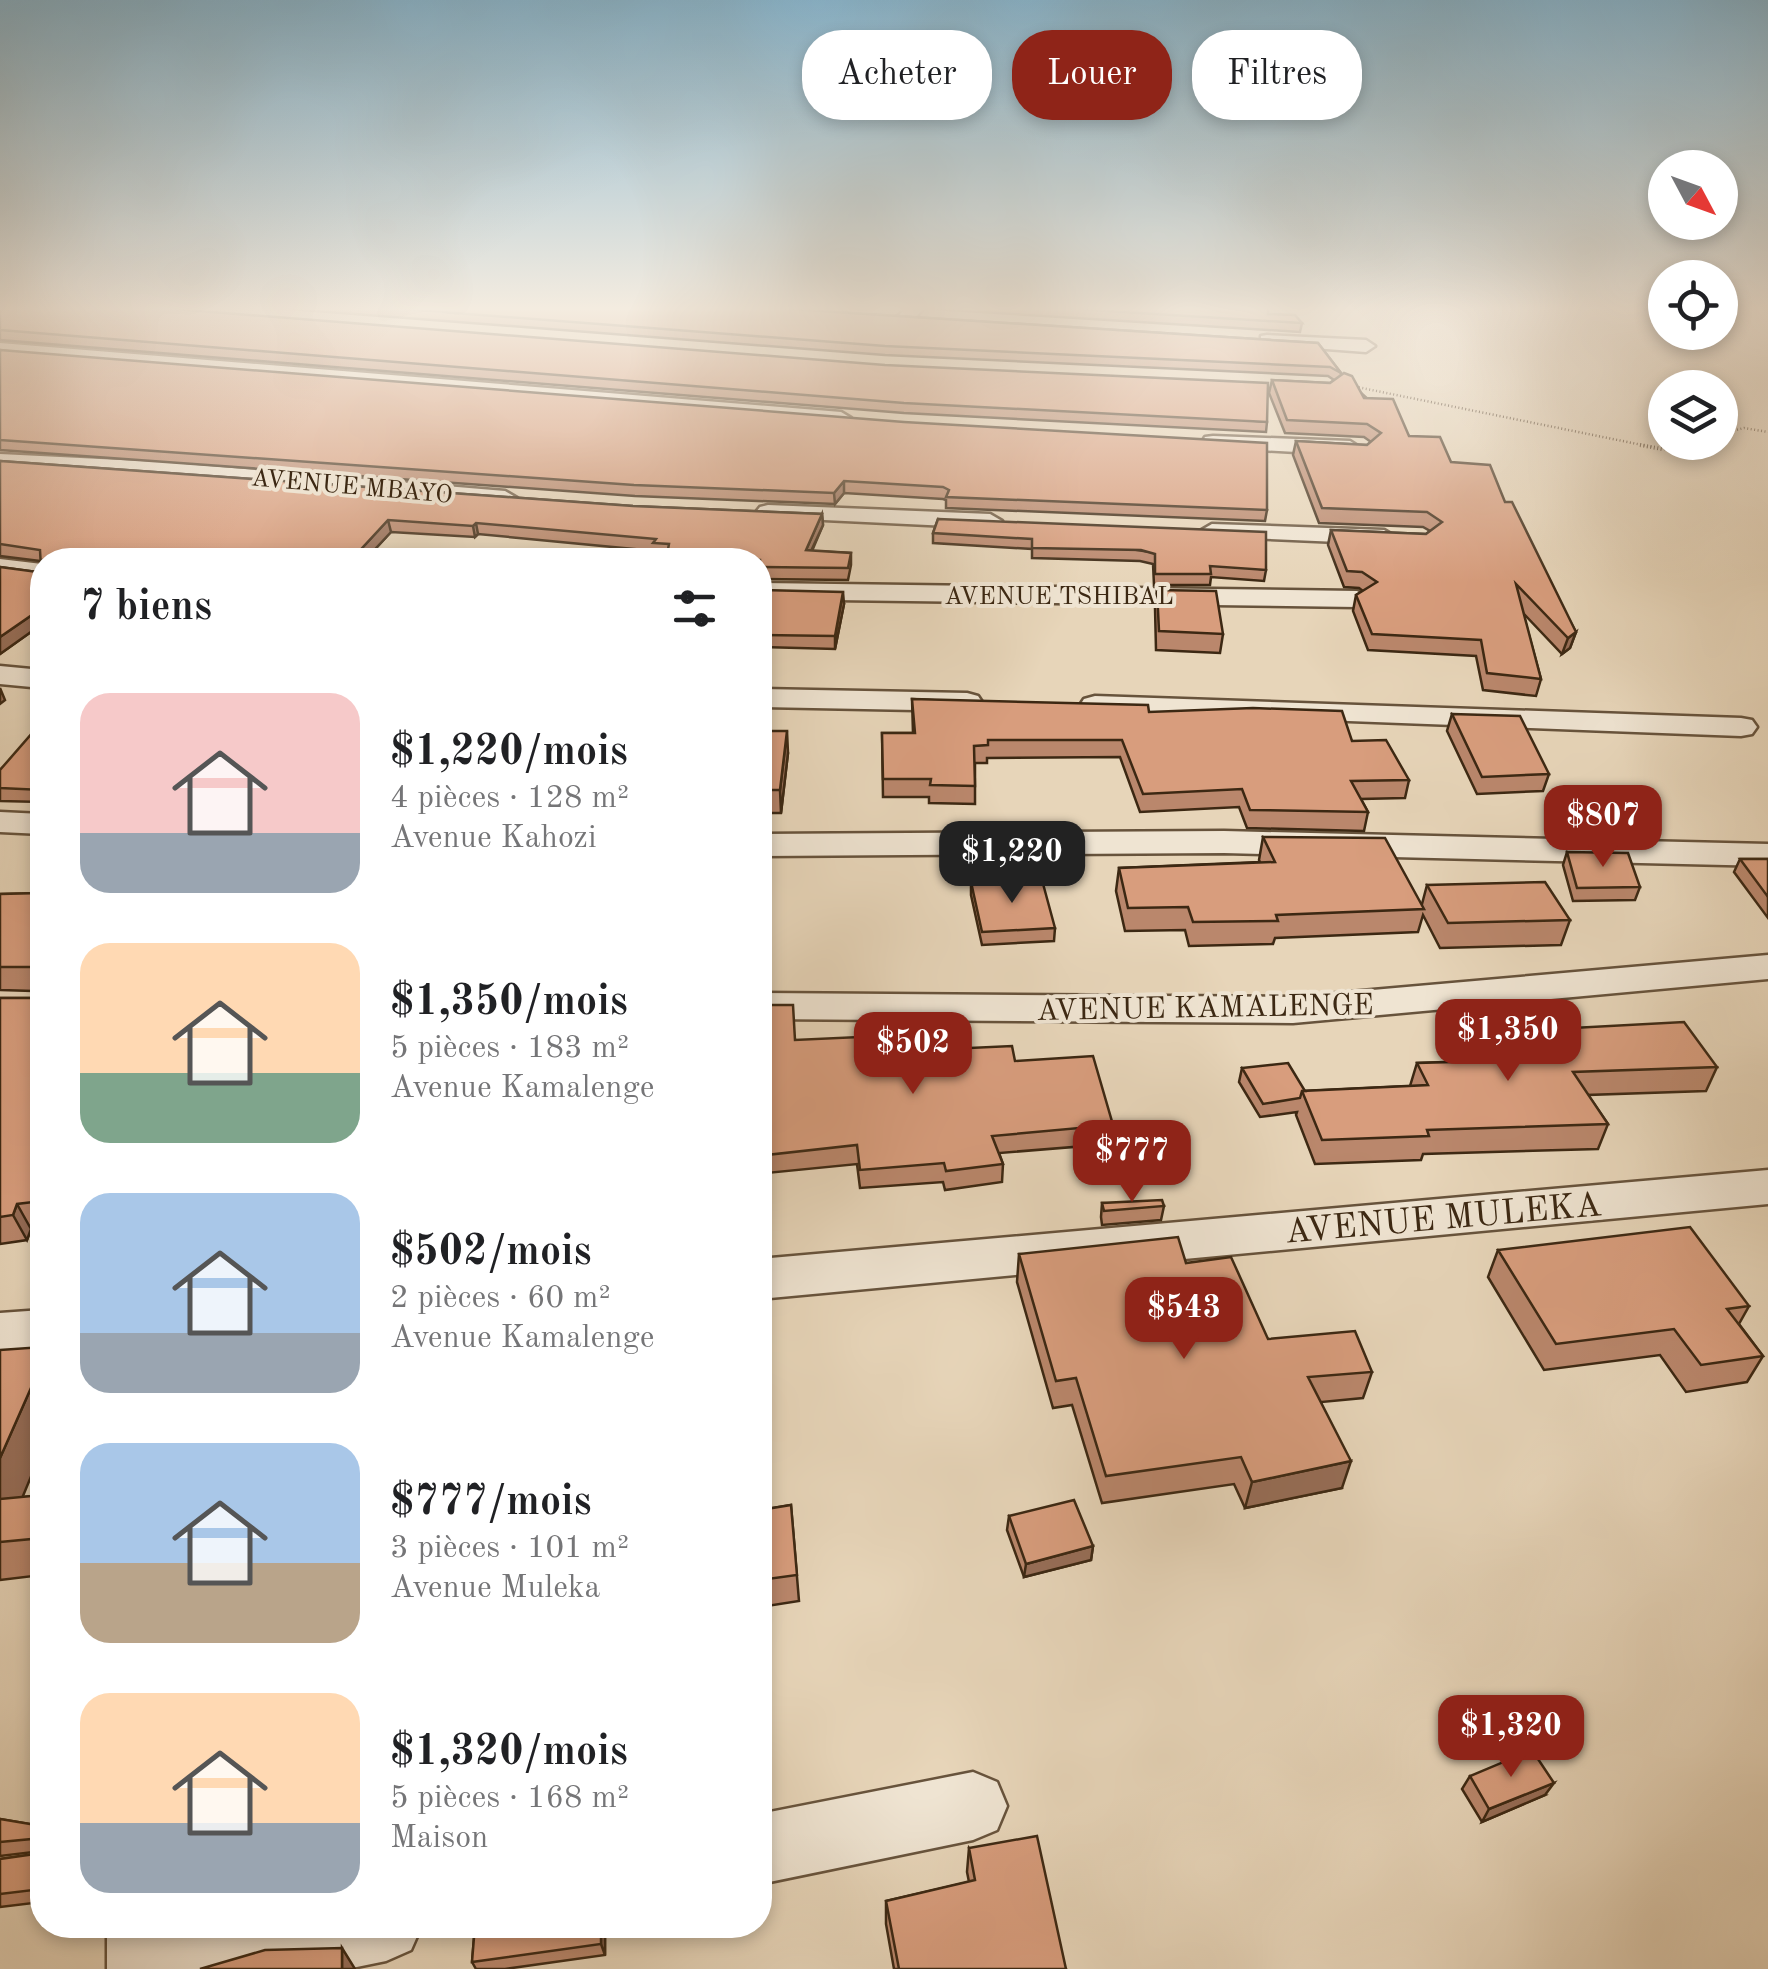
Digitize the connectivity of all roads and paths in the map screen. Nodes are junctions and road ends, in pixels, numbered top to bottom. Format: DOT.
graph roads {
  1 [pos="609,399"];
  2 [pos="1409,399"];
  3 [pos="867,420"];
  4 [pos="1738,430"];
  5 [pos="1768,432"];
  6 [pos="1189,440"];
  7 [pos="1648,447"];
  8 [pos="1364,448"];
  9 [pos="0,461"];
  10 [pos="538,500"];
  11 [pos="749,512"];
  12 [pos="1020,523"];
  13 [pos="1188,530"];
  14 [pos="1405,538"];
  15 [pos="0,566"];
  16 [pos="30,570"];
  17 [pos="772,591"];
  18 [pos="1357,600"];
  19 [pos="0,675"];
  20 [pos="30,677"];
  21 [pos="772,698"];
  22 [pos="991,703"];
  23 [pos="1068,705"];
  24 [pos="1741,727"];
  25 [pos="0,822"];
  26 [pos="30,823"];
  27 [pos="772,844"];
  28 [pos="1768,854"];
  29 [pos="1768,967"];
  30 [pos="772,1006"];
  31 [pos="1768,1187"];
  32 [pos="772,1278"];
  33 [pos="30,1332"];
  34 [pos="0,1334"];
  35 [pos="972,1806"];
  36 [pos="772,1847"];
  37 [pos="143,1938"];
  38 [pos="322,1938"];
  39 [pos="144,1969"];
  40 [pos="169,1969"];
  1 -- 3 [label="street"];
  2 -- 7 [label="path"];
  4 -- 5 [label="path"];
  6 -- 8 [label="street"];
  9 -- 10 [label="street, AVENUE MBAYO"];
  11 -- 12 [label="street"];
  13 -- 14 [label="street"];
  15 -- 16 [label="street"];
  17 -- 18 [label="street, AVENUE TSHIBAL"];
  19 -- 20 [label="street"];
  21 -- 22 [label="street"];
  23 -- 24 [label="street"];
  25 -- 26 [label="street"];
  27 -- 28 [label="street"];
  29 -- 30 [label="street, AVENUE KAMALENGE"];
  31 -- 32 [label="street, AVENUE MULEKA"];
  33 -- 34 [label="street"];
  35 -- 36 [label="street"];
  37 -- 39 [label="street"];
  38 -- 40 [label="street"];
}
